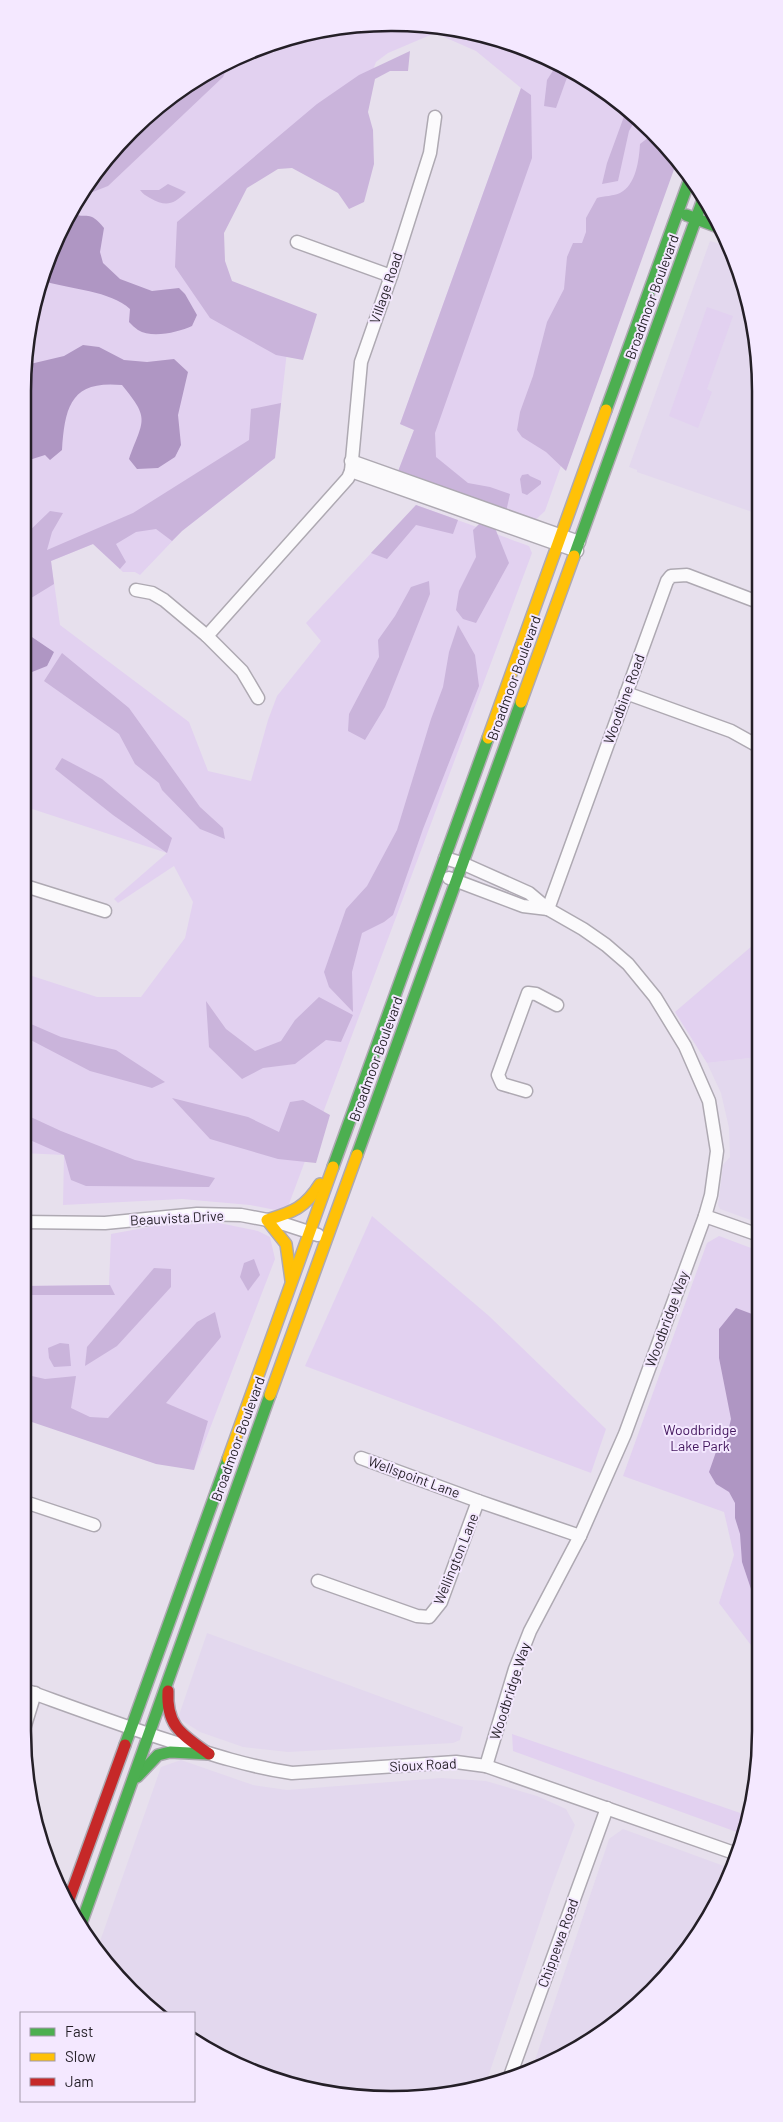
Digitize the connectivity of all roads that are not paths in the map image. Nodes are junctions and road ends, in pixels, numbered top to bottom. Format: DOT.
graph roads {
  1 [pos="436,117"];
  2 [pos="687,186"];
  3 [pos="700,207"];
  4 [pos="678,211"];
  5 [pos="696,219"];
  6 [pos="711,224"];
  7 [pos="297,242"];
  8 [pos="391,276"];
  9 [pos="351,466"];
  10 [pos="561,540"];
  11 [pos="578,546"];
  12 [pos="136,590"];
  13 [pos="752,600"];
  14 [pos="207,636"];
  15 [pos="626,693"];
  16 [pos="258,698"];
  17 [pos="752,742"];
  18 [pos="445,858"];
  19 [pos="464,864"];
  20 [pos="439,875"];
  21 [pos="457,881"];
  22 [pos="31,888"];
  23 [pos="548,909"];
  24 [pos="105,911"];
  25 [pos="557,1005"];
  26 [pos="526,1091"];
  27 [pos="335,1161"];
  28 [pos="705,1216"];
  29 [pos="267,1220"];
  30 [pos="31,1222"];
  31 [pos="310,1232"];
  32 [pos="752,1233"];
  33 [pos="327,1238"];
  34 [pos="291,1286"];
  35 [pos="361,1458"];
  36 [pos="478,1501"];
  37 [pos="31,1504"];
  38 [pos="94,1525"];
  39 [pos="580,1536"];
  40 [pos="318,1581"];
  41 [pos="171,1669"];
  42 [pos="31,1692"];
  43 [pos="35,1694"];
  44 [pos="31,1707"];
  45 [pos="131,1727"];
  46 [pos="148,1734"];
  47 [pos="209,1754"];
  48 [pos="486,1766"];
  49 [pos="124,1806"];
  50 [pos="607,1808"];
  51 [pos="731,1852"];
  52 [pos="71,1895"];
  53 [pos="84,1917"];
  54 [pos="512,2070"];
  1 -- 8 [label="street, Village Road"];
  2 -- 4 [label="main road, Broadmoor Boulevard"];
  3 -- 5 [label="main road, Broadmoor Boulevard"];
  4 -- 5 [label="main road"];
  4 -- 10 [label="main road, Broadmoor Boulevard"];
  5 -- 6 [label="main road"];
  5 -- 11 [label="main road, Broadmoor Boulevard"];
  7 -- 8 [label="street"];
  8 -- 9 [label="street, Village Road"];
  9 -- 10 [label="street"];
  9 -- 14 [label="street"];
  10 -- 11 [label="street"];
  10 -- 18 [label="main road, Broadmoor Boulevard"];
  11 -- 19 [label="main road, Broadmoor Boulevard"];
  12 -- 14 [label="street"];
  13 -- 15 [label="street, Woodbine Road"];
  14 -- 16 [label="street"];
  15 -- 17 [label="street"];
  15 -- 23 [label="street, Woodbine Road"];
  18 -- 19 [label="street, Woodbridge Way"];
  18 -- 20 [label="main road, Broadmoor Boulevard"];
  19 -- 21 [label="main road, Broadmoor Boulevard"];
  19 -- 23 [label="street, Woodbridge Way"];
  20 -- 21 [label="street, Woodbridge Way"];
  20 -- 27 [label="main road, Broadmoor Boulevard"];
  21 -- 23 [label="street, Woodbridge Way"];
  21 -- 33 [label="main road, Broadmoor Boulevard"];
  22 -- 24 [label="street"];
  23 -- 28 [label="street, Woodbridge Way"];
  25 -- 26 [label="street"];
  27 -- 29 [label="main road"];
  27 -- 31 [label="main road, Broadmoor Boulevard"];
  28 -- 32 [label="street"];
  28 -- 39 [label="street, Woodbridge Way"];
  29 -- 30 [label="street, Beauvista Drive"];
  29 -- 31 [label="street, Beauvista Drive"];
  29 -- 34 [label="main road"];
  31 -- 33 [label="street, Beauvista Drive"];
  31 -- 34 [label="main road, Broadmoor Boulevard"];
  33 -- 41 [label="main road, Broadmoor Boulevard"];
  34 -- 45 [label="main road, Broadmoor Boulevard"];
  35 -- 36 [label="street, Wellspoint Lane"];
  36 -- 39 [label="street, Wellspoint Lane"];
  36 -- 40 [label="street, Wellington Lane"];
  37 -- 38 [label="street"];
  39 -- 48 [label="street, Woodbridge Way"];
  41 -- 46 [label="main road, Broadmoor Boulevard"];
  41 -- 47 [label="main road"];
  42 -- 43 [label="street, Sioux Road"];
  43 -- 44 [label="street"];
  43 -- 45 [label="street, Sioux Road"];
  45 -- 46 [label="street, Sioux Road"];
  45 -- 52 [label="main road, Broadmoor Boulevard"];
  46 -- 47 [label="street, Sioux Road"];
  46 -- 49 [label="main road, Broadmoor Boulevard"];
  47 -- 48 [label="street, Sioux Road"];
  47 -- 49 [label="main road"];
  48 -- 50 [label="street, Sioux Road"];
  49 -- 53 [label="main road, Broadmoor Boulevard"];
  50 -- 51 [label="street, Sioux Road"];
  50 -- 54 [label="street, Chippewa Road"];
}
